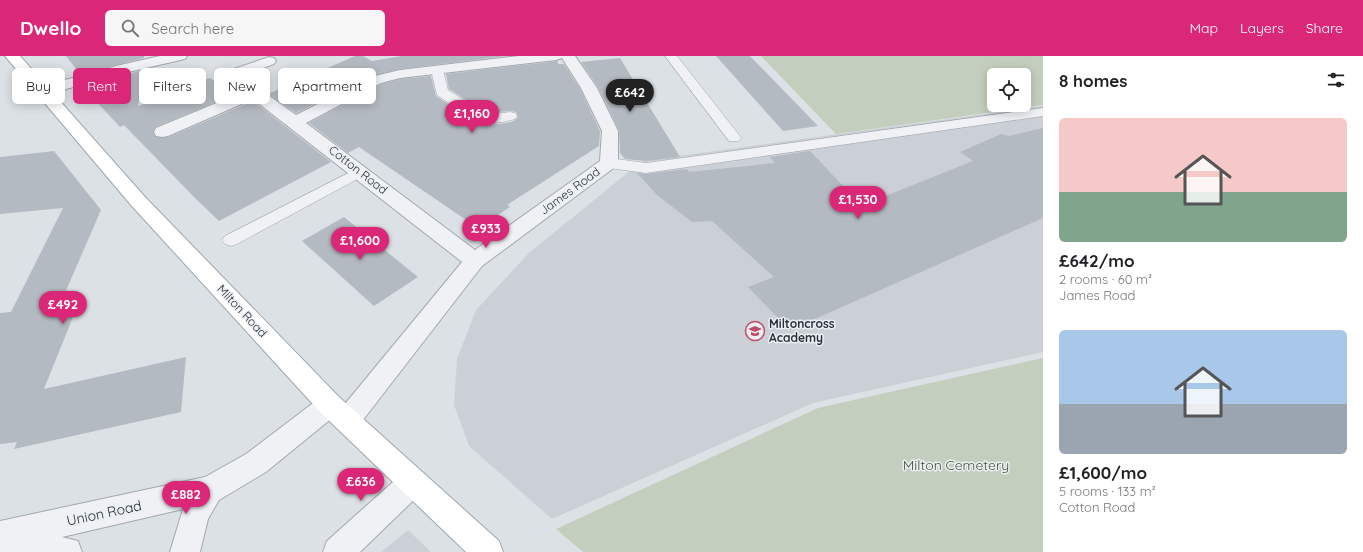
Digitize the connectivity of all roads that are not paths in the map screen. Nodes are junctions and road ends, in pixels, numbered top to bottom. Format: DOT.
graph roads {
  1 [pos="12,56"];
  2 [pos="180,56"];
  3 [pos="556,56"];
  4 [pos="568,56"];
  5 [pos="672,56"];
  6 [pos="269,61"];
  7 [pos="22,68"];
  8 [pos="250,68"];
  9 [pos="437,70"];
  10 [pos="65,84"];
  11 [pos="53,104"];
  12 [pos="227,104"];
  13 [pos="269,104"];
  14 [pos="1043,112"];
  15 [pos="510,116"];
  16 [pos="295,122"];
  17 [pos="162,132"];
  18 [pos="734,138"];
  19 [pos="609,163"];
  20 [pos="360,172"];
  21 [pos="231,240"];
  22 [pos="475,261"];
  23 [pos="339,413"];
  24 [pos="413,482"];
  25 [pos="209,490"];
  26 [pos="0,536"];
  27 [pos="0,545"];
  28 [pos="67,552"];
  29 [pos="185,552"];
  30 [pos="338,552"];
  31 [pos="488,552"];
  1 -- 7 [label="main road, Milton Road"];
  2 -- 10 [label="street"];
  3 -- 9 [label="street"];
  4 -- 19 [label="street, James Road"];
  5 -- 18 [label="lane"];
  6 -- 8 [label="street, Cotton Road"];
  9 -- 15 [label="lane"];
  9 -- 16 [label="street"];
  11 -- 23 [label="main road, Milton Road"];
  12 -- 17 [label="street"];
  13 -- 16 [label="street, Cotton Road"];
  14 -- 19 [label="lane"];
  16 -- 20 [label="street, Cotton Road"];
  19 -- 22 [label="street, James Road"];
  20 -- 21 [label="lane"];
  20 -- 22 [label="street, Cotton Road"];
  22 -- 23 [label="street"];
  23 -- 24 [label="main road, Milton Road"];
  23 -- 25 [label="street, Union Road"];
  24 -- 30 [label="street"];
  24 -- 31 [label="main road, Milton Road"];
  25 -- 26 [label="street, Union Road"];
  25 -- 29 [label="street, Union Road"];
  27 -- 28 [label="street"];
}
